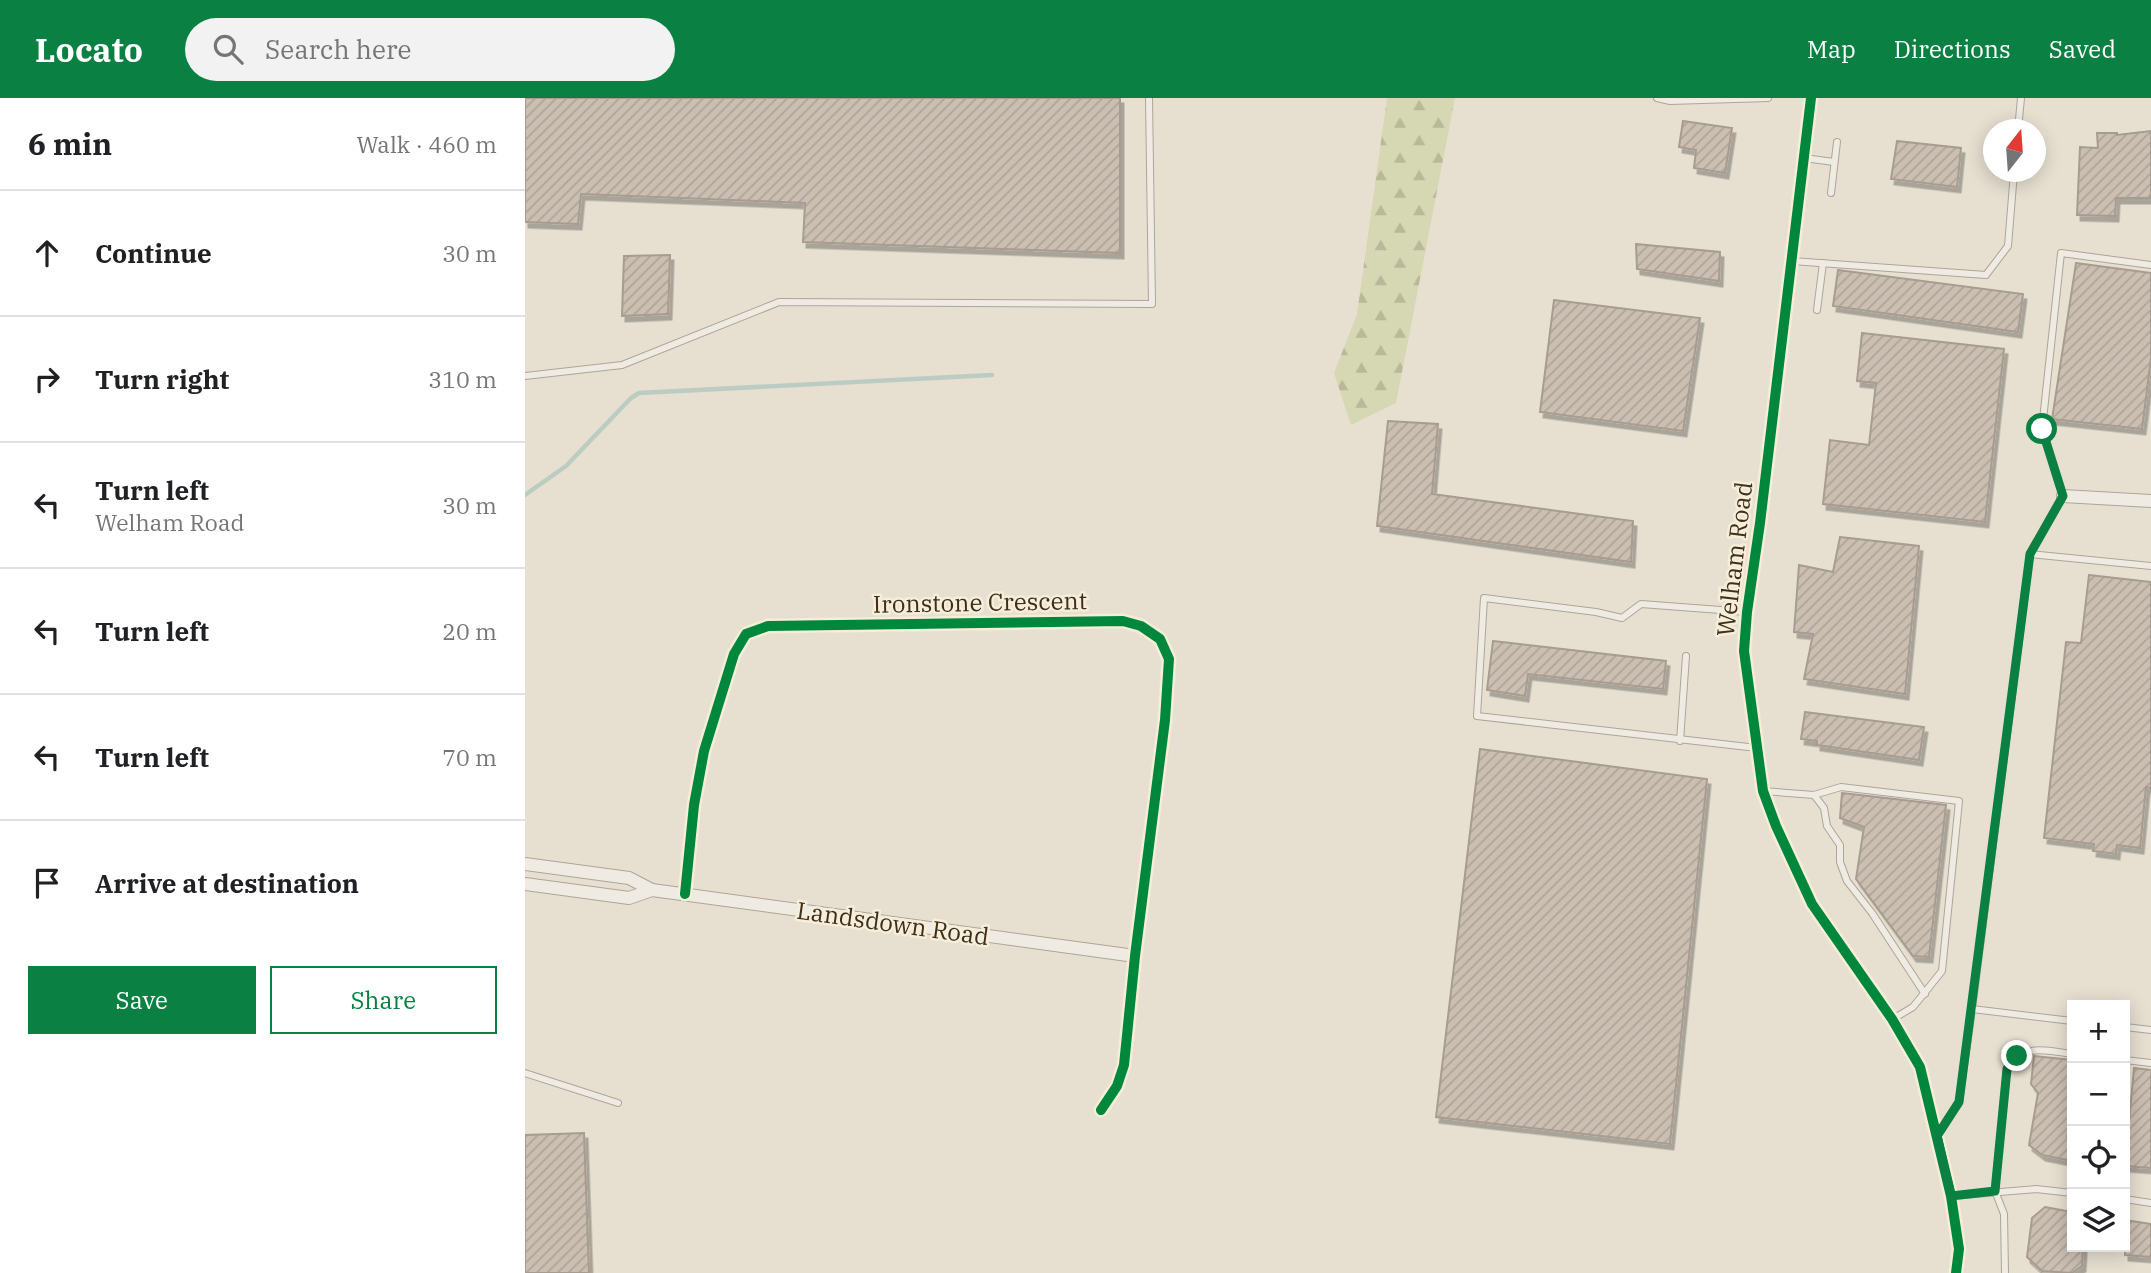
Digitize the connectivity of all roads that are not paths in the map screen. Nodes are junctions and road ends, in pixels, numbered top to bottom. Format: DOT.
graph roads {
  1 [pos="1149,98"];
  2 [pos="1657,98"];
  3 [pos="1768,98"];
  4 [pos="1811,98"];
  5 [pos="2021,98"];
  6 [pos="2019,119"];
  7 [pos="1837,142"];
  8 [pos="1804,158"];
  9 [pos="1834,162"];
  10 [pos="2013,182"];
  11 [pos="1831,193"];
  12 [pos="1792,261"];
  13 [pos="1823,263"];
  14 [pos="2151,265"];
  15 [pos="1817,310"];
  16 [pos="525,376"];
  17 [pos="2063,496"];
  18 [pos="2151,501"];
  19 [pos="2030,554"];
  20 [pos="2151,566"];
  21 [pos="1747,612"];
  22 [pos="1686,656"];
  23 [pos="1680,741"];
  24 [pos="1757,748"];
  25 [pos="1763,791"];
  26 [pos="1814,795"];
  27 [pos="525,864"];
  28 [pos="525,884"];
  29 [pos="652,890"];
  30 [pos="685,894"];
  31 [pos="1135,956"];
  32 [pos="1925,994"];
  33 [pos="1972,1009"];
  34 [pos="1892,1020"];
  35 [pos="2067,1020"];
  36 [pos="2130,1028"];
  37 [pos="2151,1030"];
  38 [pos="2067,1053"];
  39 [pos="2130,1061"];
  40 [pos="2151,1063"];
  41 [pos="525,1073"];
  42 [pos="618,1103"];
  43 [pos="1101,1110"];
  44 [pos="1937,1136"];
  45 [pos="1995,1191"];
  46 [pos="2067,1192"];
  47 [pos="1951,1196"];
  48 [pos="2130,1200"];
  49 [pos="2151,1203"];
  50 [pos="1956,1273"];
  51 [pos="2005,1273"];
  1 -- 16 [label="lane"];
  2 -- 3 [label="lane"];
  4 -- 8 [label="street, Welham Road"];
  5 -- 6 [label="lane"];
  7 -- 9 [label="lane"];
  8 -- 9 [label="lane"];
  8 -- 12 [label="street, Welham Road"];
  9 -- 11 [label="lane"];
  10 -- 13 [label="lane"];
  12 -- 13 [label="lane"];
  12 -- 21 [label="street, Welham Road"];
  13 -- 15 [label="lane"];
  14 -- 17 [label="lane"];
  17 -- 18 [label="street"];
  17 -- 19 [label="lane"];
  19 -- 20 [label="lane"];
  19 -- 33 [label="lane"];
  21 -- 23 [label="lane"];
  21 -- 24 [label="street, Welham Road"];
  22 -- 23 [label="lane"];
  23 -- 24 [label="lane"];
  24 -- 25 [label="street, Welham Road"];
  25 -- 26 [label="lane"];
  25 -- 34 [label="street, Welham Road"];
  26 -- 32 [label="lane"];
  26 -- 32 [label="lane"];
  27 -- 29 [label="street, Landsdown Road"];
  28 -- 29 [label="street, Landsdown Road"];
  29 -- 30 [label="street, Landsdown Road"];
  30 -- 31 [label="street, Landsdown Road"];
  30 -- 31 [label="street, Ironstone Crescent"];
  31 -- 43 [label="street"];
  32 -- 34 [label="lane"];
  33 -- 35 [label="lane"];
  33 -- 44 [label="lane"];
  34 -- 44 [label="street, Welham Road"];
  36 -- 37 [label="lane"];
  38 -- 45 [label="lane"];
  39 -- 40 [label="lane"];
  41 -- 42 [label="lane"];
  44 -- 47 [label="street, Welham Road"];
  45 -- 46 [label="lane"];
  45 -- 47 [label="lane"];
  45 -- 51 [label="lane"];
  47 -- 50 [label="street, Welham Road"];
  48 -- 49 [label="lane"];
}
